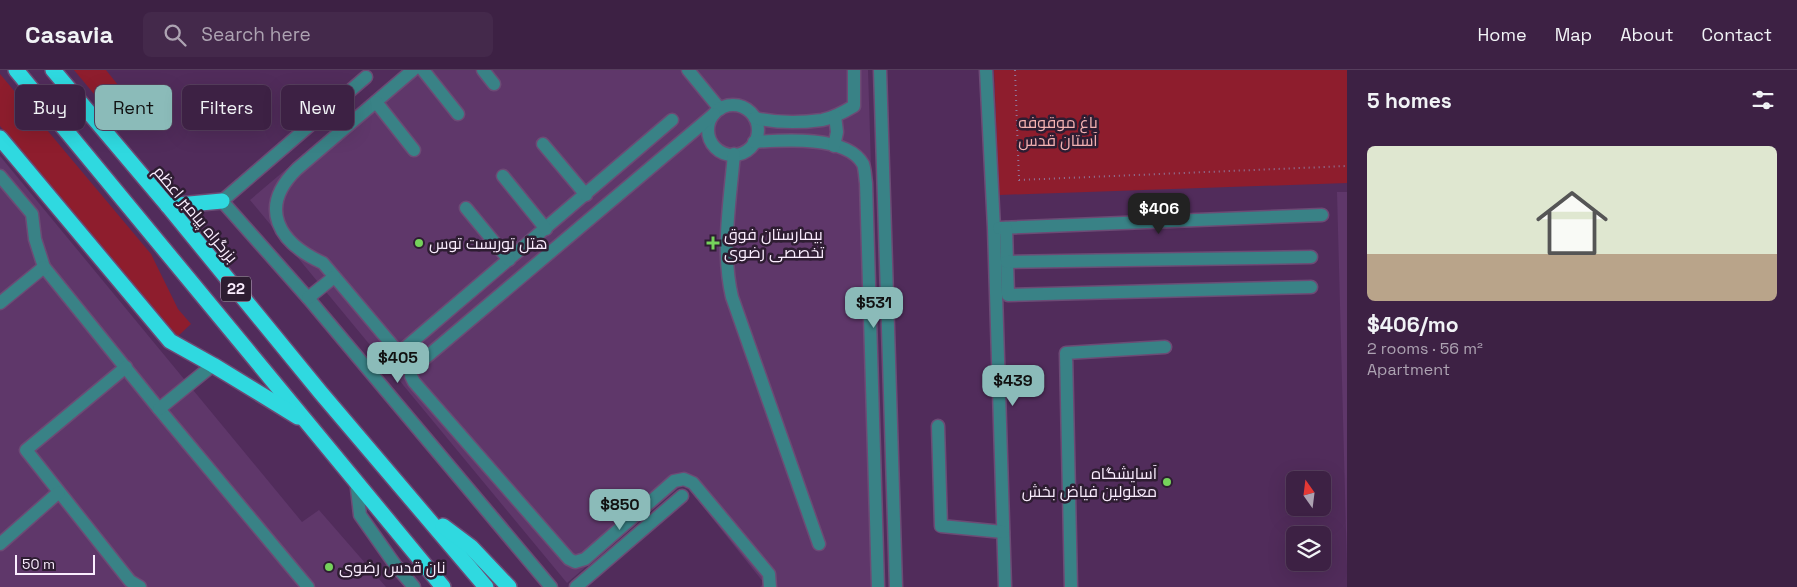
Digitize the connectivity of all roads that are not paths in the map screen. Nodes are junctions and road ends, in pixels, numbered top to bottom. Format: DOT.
graph roads {
  1 [pos="16,70"];
  2 [pos="413,70"];
  3 [pos="423,70"];
  4 [pos="483,70"];
  5 [pos="688,70"];
  6 [pos="854,70"];
  7 [pos="880,70"];
  8 [pos="986,70"];
  9 [pos="57,74"];
  10 [pos="366,77"];
  11 [pos="494,84"];
  12 [pos="376,102"];
  13 [pos="717,111"];
  14 [pos="458,114"];
  15 [pos="835,116"];
  16 [pos="755,118"];
  17 [pos="672,120"];
  18 [pos="0,138"];
  19 [pos="754,142"];
  20 [pos="543,144"];
  21 [pos="834,146"];
  22 [pos="414,150"];
  23 [pos="734,154"];
  24 [pos="0,176"];
  25 [pos="503,176"];
  26 [pos="586,195"];
  27 [pos="225,204"];
  28 [pos="466,208"];
  29 [pos="173,212"];
  30 [pos="1322,215"];
  31 [pos="546,228"];
  32 [pos="1000,228"];
  33 [pos="1311,257"];
  34 [pos="508,260"];
  35 [pos="1008,262"];
  36 [pos="44,267"];
  37 [pos="334,277"];
  38 [pos="1311,287"];
  39 [pos="308,298"];
  40 [pos="0,304"];
  41 [pos="1165,347"];
  42 [pos="213,365"];
  43 [pos="126,367"];
  44 [pos="159,409"];
  45 [pos="310,424"];
  46 [pos="938,426"];
  47 [pos="356,480"];
  48 [pos="59,492"];
  49 [pos="682,496"];
  50 [pos="420,508"];
  51 [pos="1002,532"];
  52 [pos="0,544"];
  53 [pos="819,544"];
  54 [pos="140,587"];
  55 [pos="308,587"];
  56 [pos="414,587"];
  57 [pos="443,587"];
  58 [pos="486,587"];
  59 [pos="509,587"];
  60 [pos="551,587"];
  61 [pos="576,587"];
  62 [pos="770,587"];
  63 [pos="878,587"];
  64 [pos="896,587"];
  65 [pos="1005,587"];
  66 [pos="1071,587"];
  1 -- 45 [label="highway, 22"];
  2 -- 12 [label="street"];
  3 -- 14 [label="street"];
  4 -- 11 [label="street"];
  5 -- 13 [label="street"];
  6 -- 15 [label="street"];
  7 -- 64 [label="street"];
  8 -- 32 [label="street"];
  9 -- 29 [label="highway, بزرگراه پیامبر اعظم / 22"];
  10 -- 27 [label="street"];
  12 -- 22 [label="street"];
  12 -- 37 [label="street"];
  13 -- 16 [label="street"];
  13 -- 23 [label="street"];
  13 -- 62 [label="street"];
  15 -- 16 [label="street"];
  15 -- 21 [label="street"];
  16 -- 19 [label="street"];
  17 -- 26 [label="street"];
  18 -- 42 [label="highway"];
  19 -- 21 [label="street"];
  19 -- 23 [label="street"];
  20 -- 26 [label="street"];
  21 -- 63 [label="street"];
  23 -- 53 [label="street"];
  24 -- 36 [label="street"];
  25 -- 31 [label="street"];
  26 -- 31 [label="street"];
  27 -- 29 [label="highway"];
  27 -- 39 [label="street"];
  28 -- 34 [label="street"];
  29 -- 50 [label="highway, بزرگراه پیامبر اعظم / 22"];
  30 -- 32 [label="street"];
  31 -- 34 [label="street"];
  32 -- 35 [label="street"];
  32 -- 51 [label="street"];
  33 -- 35 [label="street"];
  34 -- 37 [label="street"];
  35 -- 38 [label="street"];
  36 -- 40 [label="street"];
  36 -- 43 [label="street"];
  37 -- 39 [label="street"];
  39 -- 60 [label="street"];
  41 -- 66 [label="street"];
  42 -- 44 [label="street"];
  42 -- 45 [label="highway"];
  43 -- 44 [label="street"];
  43 -- 48 [label="street"];
  44 -- 55 [label="street"];
  45 -- 47 [label="highway, 22"];
  46 -- 51 [label="street"];
  47 -- 56 [label="street"];
  47 -- 57 [label="highway, 22"];
  48 -- 52 [label="street"];
  48 -- 54 [label="street"];
  49 -- 61 [label="street"];
  50 -- 58 [label="highway, بزرگراه پیامبر اعظم"];
  50 -- 59 [label="highway"];
  51 -- 65 [label="street"];
}
